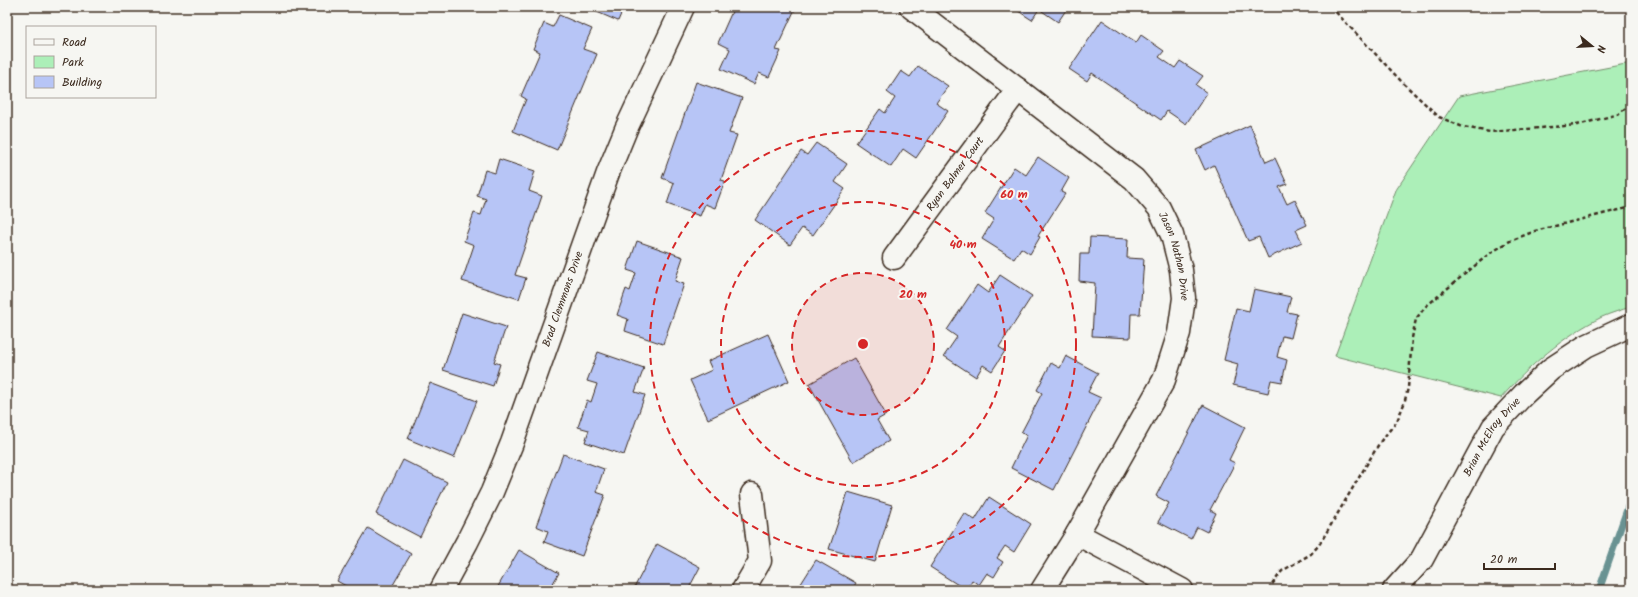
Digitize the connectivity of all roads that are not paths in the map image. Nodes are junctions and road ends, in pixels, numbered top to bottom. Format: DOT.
graph roads {
  1 [pos="683,7"];
  2 [pos="911,7"];
  3 [pos="1018,89"];
  4 [pos="894,258"];
  5 [pos="1631,325"];
  6 [pos="752,494"];
  7 [pos="1077,534"];
  8 [pos="441,590"];
  9 [pos="743,590"];
  10 [pos="1042,590"];
  11 [pos="1182,590"];
  12 [pos="1394,590"];
  1 -- 8 [label="street, Brad Clemmons Drive"];
  2 -- 3 [label="street, Jason Nathan Drive"];
  3 -- 4 [label="street, Ryan Balmer Court"];
  3 -- 7 [label="street, Jason Nathan Drive"];
  5 -- 12 [label="street, Brian McElroy Drive"];
  6 -- 9 [label="street"];
  7 -- 10 [label="street, Jason Nathan Drive"];
  7 -- 11 [label="street"];
}
